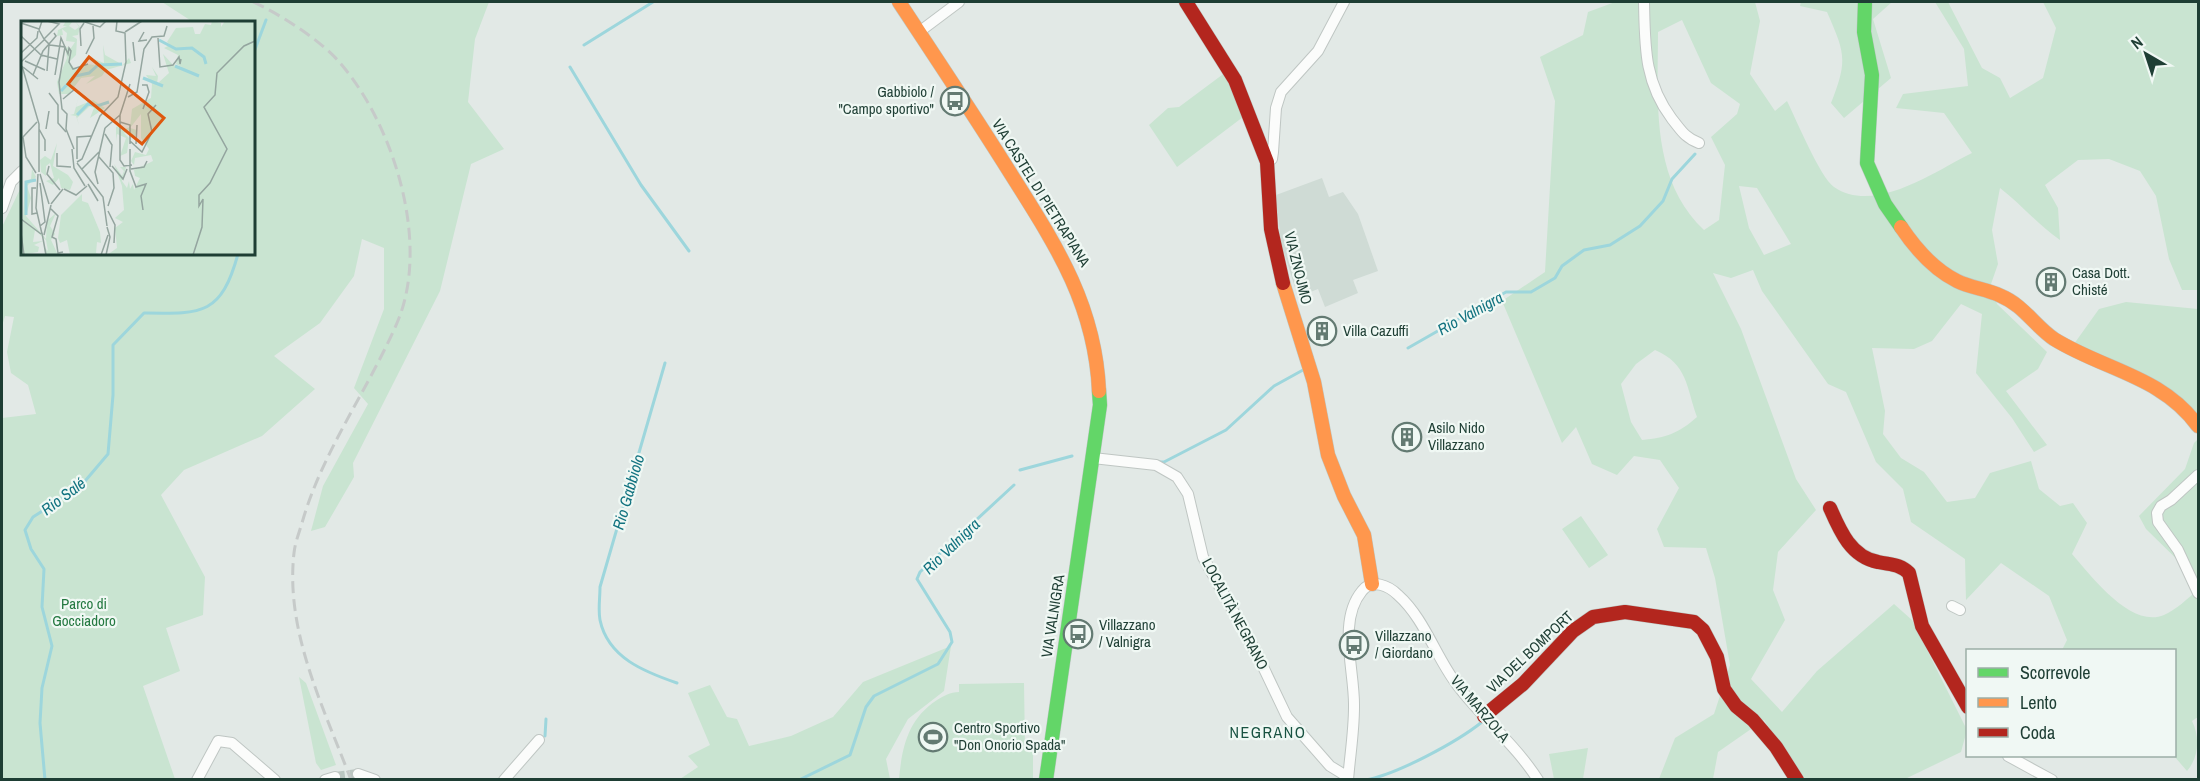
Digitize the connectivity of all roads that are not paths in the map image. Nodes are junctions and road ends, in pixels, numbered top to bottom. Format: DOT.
graph roads {
  1 [pos="899,2"];
  2 [pos="959,2"];
  3 [pos="1186,2"];
  4 [pos="1344,2"];
  5 [pos="1644,2"];
  6 [pos="1865,2"];
  7 [pos="919,32"];
  8 [pos="1699,143"];
  9 [pos="1267,162"];
  10 [pos="21,172"];
  11 [pos="2,208"];
  12 [pos="2199,426"];
  13 [pos="1093,458"];
  14 [pos="2199,475"];
  15 [pos="1830,508"];
  16 [pos="1376,584"];
  17 [pos="2199,593"];
  18 [pos="1966,703"];
  19 [pos="1484,716"];
  20 [pos="538,740"];
  21 [pos="2010,757"];
  22 [pos="358,774"];
  23 [pos="1348,778"];
  24 [pos="197,780"];
  25 [pos="275,780"];
  26 [pos="375,780"];
  27 [pos="504,780"];
  28 [pos="1046,780"];
  29 [pos="1539,780"];
  30 [pos="1797,780"];
  31 [pos="2052,780"];
  1 -- 7 [label="street, VIA CASTEL DI PIETRAPIANA"];
  2 -- 7 [label="street"];
  3 -- 9 [label="street, VIA ZNOJMO"];
  4 -- 9 [label="street"];
  5 -- 8 [label="street"];
  6 -- 12 [label="street"];
  7 -- 13 [label="street, VIA CASTEL DI PIETRAPIANA"];
  9 -- 16 [label="street, VIA ZNOJMO"];
  10 -- 11 [label="street"];
  13 -- 23 [label="street, LOCALITÀ NEGRANO"];
  13 -- 28 [label="street, VIA VALNIGRA"];
  14 -- 17 [label="street"];
  15 -- 18 [label="street"];
  16 -- 19 [label="street, VIA MARZOLA"];
  16 -- 23 [label="street"];
  19 -- 29 [label="street, VIA MARZOLA"];
  19 -- 30 [label="street, VIA DEL BOMPORT"];
  20 -- 27 [label="street"];
  21 -- 31 [label="street"];
  22 -- 26 [label="street"];
  24 -- 25 [label="street"];
}
